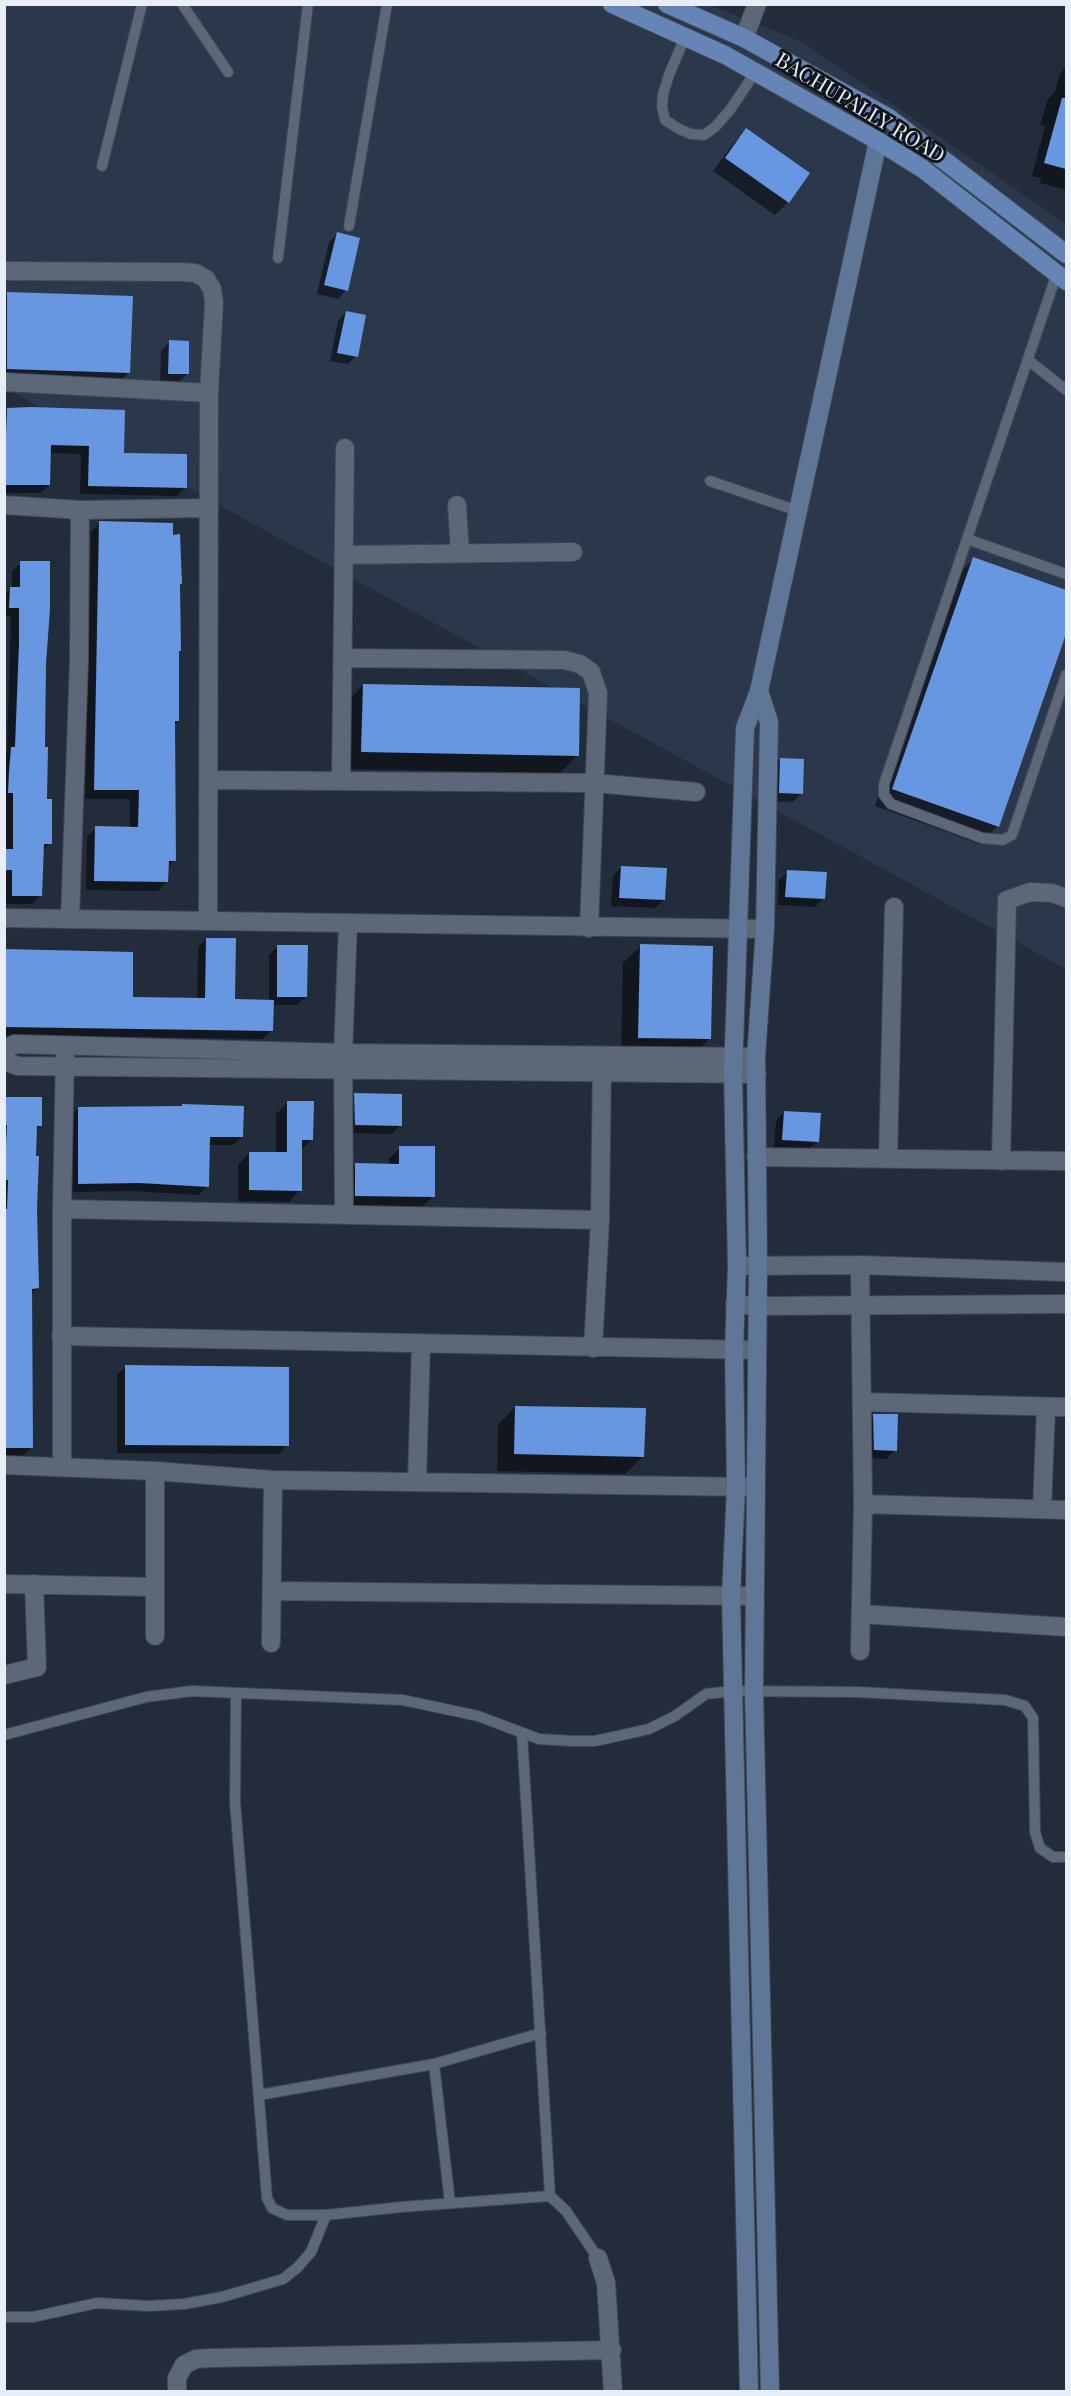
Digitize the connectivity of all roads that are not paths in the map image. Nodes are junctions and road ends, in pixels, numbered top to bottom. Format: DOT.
graph roads {
  1 [pos="142,4"];
  2 [pos="182,4"];
  3 [pos="308,4"];
  4 [pos="387,4"];
  5 [pos="612,4"];
  6 [pos="667,4"];
  7 [pos="756,4"];
  8 [pos="685,37"];
  9 [pos="744,38"];
  10 [pos="756,71"];
  11 [pos="228,72"];
  12 [pos="878,141"];
  13 [pos="102,166"];
  14 [pos="349,226"];
  15 [pos="1066,254"];
  16 [pos="278,258"];
  17 [pos="4,271"];
  18 [pos="1062,277"];
  19 [pos="1028,360"];
  20 [pos="4,382"];
  21 [pos="1066,390"];
  22 [pos="209,393"];
  23 [pos="345,448"];
  24 [pos="710,481"];
  25 [pos="4,505"];
  26 [pos="457,505"];
  27 [pos="209,508"];
  28 [pos="80,510"];
  29 [pos="798,510"];
  30 [pos="968,539"];
  31 [pos="573,552"];
  32 [pos="460,554"];
  33 [pos="344,555"];
  34 [pos="1066,574"];
  35 [pos="343,658"];
  36 [pos="1066,675"];
  37 [pos="759,691"];
  38 [pos="208,780"];
  39 [pos="341,781"];
  40 [pos="594,783"];
  41 [pos="696,792"];
  42 [pos="1066,898"];
  43 [pos="894,907"];
  44 [pos="4,918"];
  45 [pos="70,919"];
  46 [pos="208,921"];
  47 [pos="348,923"];
  48 [pos="589,928"];
  49 [pos="738,928"];
  50 [pos="765,929"];
  51 [pos="65,1046"];
  52 [pos="4,1050"];
  53 [pos="4,1061"];
  54 [pos="343,1061"];
  55 [pos="602,1064"];
  56 [pos="64,1065"];
  57 [pos="756,1065"];
  58 [pos="733,1066"];
  59 [pos="756,1156"];
  60 [pos="888,1159"];
  61 [pos="1001,1161"];
  62 [pos="1066,1161"];
  63 [pos="62,1209"];
  64 [pos="344,1214"];
  65 [pos="600,1220"];
  66 [pos="860,1265"];
  67 [pos="736,1266"];
  68 [pos="758,1267"];
  69 [pos="1066,1272"];
  70 [pos="735,1304"];
  71 [pos="860,1304"];
  72 [pos="1066,1304"];
  73 [pos="757,1306"];
  74 [pos="61,1336"];
  75 [pos="422,1344"];
  76 [pos="593,1348"];
  77 [pos="756,1350"];
  78 [pos="734,1351"];
  79 [pos="862,1402"];
  80 [pos="1046,1407"];
  81 [pos="1066,1407"];
  82 [pos="4,1465"];
  83 [pos="62,1467"];
  84 [pos="155,1471"];
  85 [pos="273,1480"];
  86 [pos="417,1482"];
  87 [pos="736,1487"];
  88 [pos="757,1487"];
  89 [pos="863,1504"];
  90 [pos="1042,1509"];
  91 [pos="1066,1510"];
  92 [pos="4,1584"];
  93 [pos="34,1584"];
  94 [pos="155,1587"];
  95 [pos="272,1591"];
  96 [pos="731,1596"];
  97 [pos="754,1596"];
  98 [pos="861,1614"];
  99 [pos="1066,1627"];
  100 [pos="155,1636"];
  101 [pos="271,1643"];
  102 [pos="860,1651"];
  103 [pos="4,1675"];
  104 [pos="732,1691"];
  105 [pos="754,1691"];
  106 [pos="236,1693"];
  107 [pos="522,1734"];
  108 [pos="4,1735"];
  109 [pos="1066,1857"];
  110 [pos="541,2033"];
  111 [pos="434,2064"];
  112 [pos="259,2095"];
  113 [pos="550,2196"];
  114 [pos="450,2203"];
  115 [pos="326,2215"];
  116 [pos="598,2258"];
  117 [pos="4,2317"];
  118 [pos="612,2350"];
  119 [pos="177,2391"];
  120 [pos="614,2391"];
  121 [pos="749,2391"];
  122 [pos="770,2391"];
  1 -- 13 [label="lane"];
  2 -- 11 [label="lane"];
  3 -- 16 [label="lane"];
  4 -- 14 [label="lane"];
  5 -- 8 [label="main road, BACHUPALLY ROAD"];
  6 -- 9 [label="main road, BACHUPALLY ROAD"];
  7 -- 9 [label="street"];
  8 -- 10 [label="main road, BACHUPALLY ROAD"];
  8 -- 10 [label="lane"];
  9 -- 15 [label="main road, BACHUPALLY ROAD"];
  10 -- 12 [label="main road, BACHUPALLY ROAD"];
  12 -- 18 [label="main road, BACHUPALLY ROAD"];
  12 -- 29 [label="street"];
  17 -- 22 [label="street"];
  18 -- 19 [label="lane"];
  19 -- 21 [label="lane"];
  19 -- 30 [label="lane"];
  20 -- 22 [label="street"];
  22 -- 27 [label="street"];
  23 -- 33 [label="street"];
  24 -- 29 [label="lane"];
  25 -- 28 [label="street"];
  26 -- 32 [label="street"];
  27 -- 28 [label="street"];
  27 -- 38 [label="street"];
  28 -- 45 [label="street"];
  29 -- 37 [label="street"];
  30 -- 34 [label="lane"];
  30 -- 36 [label="lane"];
  31 -- 32 [label="street"];
  32 -- 33 [label="street"];
  33 -- 35 [label="street"];
  35 -- 39 [label="street"];
  35 -- 40 [label="street"];
  37 -- 49 [label="street"];
  37 -- 50 [label="street"];
  38 -- 39 [label="street"];
  38 -- 46 [label="street"];
  39 -- 40 [label="street"];
  40 -- 41 [label="street"];
  40 -- 48 [label="street"];
  42 -- 61 [label="street"];
  43 -- 60 [label="street"];
  44 -- 45 [label="street"];
  45 -- 46 [label="street"];
  46 -- 47 [label="street"];
  47 -- 48 [label="street"];
  47 -- 54 [label="street"];
  48 -- 49 [label="street"];
  49 -- 50 [label="street"];
  49 -- 58 [label="street"];
  50 -- 57 [label="street"];
  51 -- 52 [label="street"];
  51 -- 54 [label="street"];
  51 -- 56 [label="street"];
  53 -- 56 [label="street"];
  54 -- 55 [label="street"];
  54 -- 56 [label="street"];
  54 -- 64 [label="street"];
  55 -- 58 [label="street"];
  55 -- 65 [label="street"];
  56 -- 63 [label="street"];
  57 -- 58 [label="street"];
  57 -- 59 [label="street"];
  58 -- 67 [label="street"];
  59 -- 60 [label="street"];
  59 -- 68 [label="street"];
  60 -- 61 [label="street"];
  61 -- 62 [label="street"];
  63 -- 64 [label="street"];
  63 -- 74 [label="street"];
  64 -- 65 [label="street"];
  65 -- 76 [label="street"];
  66 -- 68 [label="street"];
  66 -- 69 [label="street"];
  66 -- 71 [label="street"];
  67 -- 68 [label="street"];
  67 -- 70 [label="street"];
  68 -- 73 [label="street"];
  70 -- 73 [label="street"];
  70 -- 78 [label="street"];
  71 -- 72 [label="street"];
  71 -- 73 [label="street"];
  71 -- 79 [label="street"];
  73 -- 77 [label="street"];
  74 -- 75 [label="street"];
  74 -- 83 [label="street"];
  75 -- 76 [label="street"];
  75 -- 86 [label="street"];
  76 -- 78 [label="street"];
  77 -- 78 [label="street"];
  77 -- 88 [label="street"];
  78 -- 87 [label="street"];
  79 -- 80 [label="street"];
  79 -- 89 [label="street"];
  80 -- 81 [label="street"];
  80 -- 90 [label="street"];
  82 -- 83 [label="street"];
  83 -- 84 [label="street"];
  84 -- 85 [label="street"];
  84 -- 94 [label="street"];
  85 -- 86 [label="street"];
  85 -- 95 [label="street"];
  86 -- 87 [label="street"];
  87 -- 88 [label="street"];
  87 -- 96 [label="street"];
  88 -- 97 [label="street"];
  89 -- 90 [label="street"];
  89 -- 98 [label="street"];
  90 -- 91 [label="street"];
  92 -- 93 [label="street"];
  93 -- 94 [label="street"];
  93 -- 103 [label="street"];
  94 -- 100 [label="street"];
  95 -- 96 [label="street"];
  95 -- 101 [label="street"];
  96 -- 97 [label="street"];
  96 -- 104 [label="street"];
  97 -- 105 [label="street"];
  98 -- 99 [label="street"];
  98 -- 102 [label="street"];
  104 -- 105 [label="lane"];
  104 -- 107 [label="lane"];
  104 -- 121 [label="street"];
  105 -- 109 [label="lane"];
  105 -- 122 [label="street"];
  106 -- 107 [label="lane"];
  106 -- 108 [label="lane"];
  106 -- 112 [label="lane"];
  107 -- 110 [label="lane"];
  110 -- 111 [label="lane"];
  110 -- 113 [label="lane"];
  111 -- 112 [label="lane"];
  111 -- 114 [label="lane"];
  112 -- 115 [label="lane"];
  113 -- 114 [label="lane"];
  113 -- 116 [label="lane"];
  114 -- 115 [label="lane"];
  115 -- 117 [label="lane"];
  116 -- 118 [label="street"];
  118 -- 119 [label="street"];
  118 -- 120 [label="street"];
}
